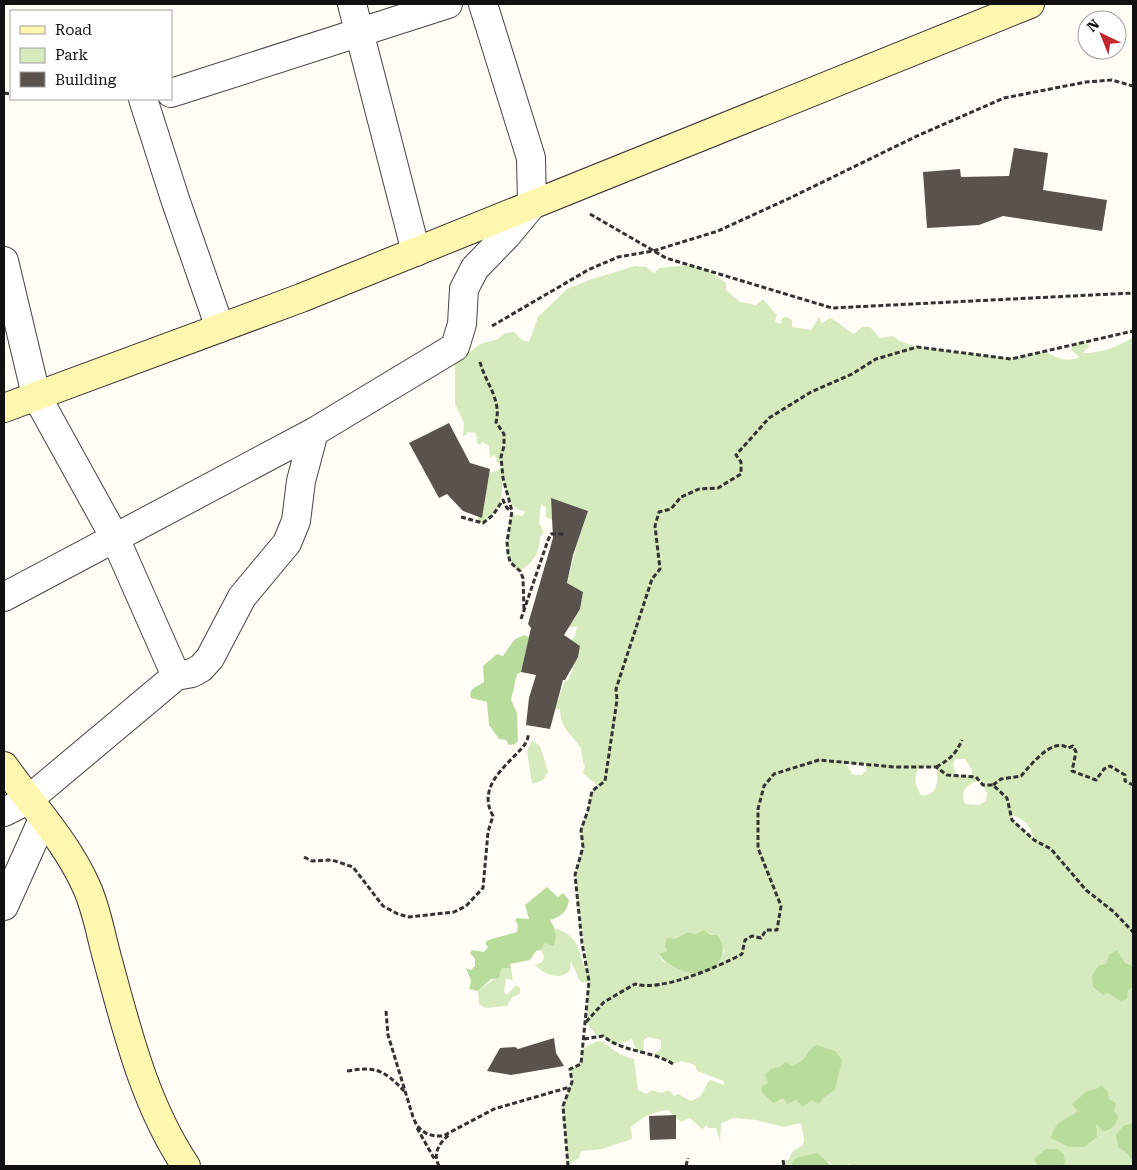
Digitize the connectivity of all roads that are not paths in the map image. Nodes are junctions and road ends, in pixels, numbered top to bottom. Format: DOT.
graph roads {
  1 [pos="352,4"];
  2 [pos="448,4"];
  3 [pos="483,4"];
  4 [pos="1030,4"];
  5 [pos="360,32"];
  6 [pos="172,93"];
  7 [pos="143,100"];
  8 [pos="544,200"];
  9 [pos="416,252"];
  10 [pos="4,261"];
  11 [pos="220,328"];
  12 [pos="36,395"];
  13 [pos="4,408"];
  14 [pos="314,432"];
  15 [pos="115,538"];
  16 [pos="4,598"];
  17 [pos="176,676"];
  18 [pos="4,766"];
  19 [pos="35,810"];
  20 [pos="4,812"];
  21 [pos="4,906"];
  22 [pos="186,1166"];
  1 -- 5 [label="street"];
  2 -- 5 [label="street"];
  3 -- 8 [label="street"];
  4 -- 8 [label="street"];
  5 -- 6 [label="street"];
  5 -- 9 [label="street"];
  7 -- 11 [label="street"];
  8 -- 9 [label="street"];
  8 -- 14 [label="street"];
  9 -- 11 [label="street"];
  10 -- 12 [label="street"];
  11 -- 12 [label="street"];
  12 -- 13 [label="street"];
  12 -- 15 [label="street"];
  14 -- 15 [label="street"];
  14 -- 17 [label="street"];
  15 -- 16 [label="street"];
  15 -- 17 [label="street"];
  17 -- 19 [label="street"];
  18 -- 19 [label="street"];
  19 -- 20 [label="street"];
  19 -- 21 [label="street"];
  19 -- 22 [label="street"];
}
